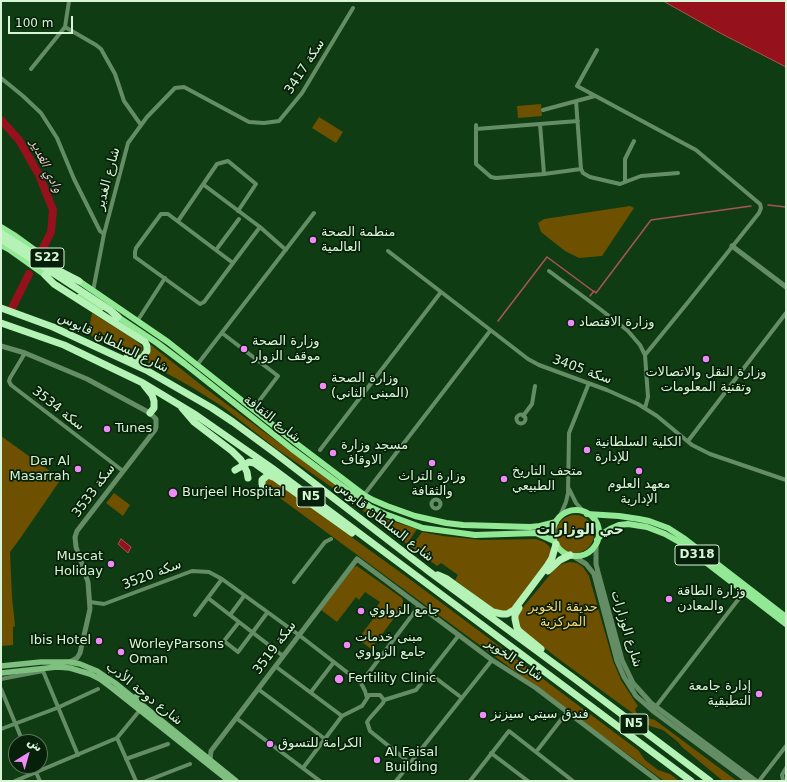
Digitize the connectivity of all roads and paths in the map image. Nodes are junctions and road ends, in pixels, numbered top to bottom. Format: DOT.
graph roads {
  1 [pos="70,1"];
  2 [pos="353,8"];
  3 [pos="65,27"];
  4 [pos="597,50"];
  5 [pos="30,69"];
  6 [pos="1,78"];
  7 [pos="175,88"];
  8 [pos="596,96"];
  9 [pos="576,101"];
  10 [pos="544,110"];
  11 [pos="578,121"];
  12 [pos="540,124"];
  13 [pos="141,126"];
  14 [pos="634,141"];
  15 [pos="581,169"];
  16 [pos="678,173"];
  17 [pos="544,174"];
  18 [pos="625,182"];
  19 [pos="204,185"];
  20 [pos="238,210"];
  21 [pos="314,213"];
  22 [pos="239,219"];
  23 [pos="178,221"];
  24 [pos="1,227"];
  25 [pos="260,227"];
  26 [pos="1,233"];
  27 [pos="104,234"];
  28 [pos="1,239"];
  29 [pos="1,245"];
  30 [pos="732,246"];
  31 [pos="1,249"];
  32 [pos="216,250"];
  33 [pos="286,250"];
  34 [pos="388,251"];
  35 [pos="24,260"];
  36 [pos="233,263"];
  37 [pos="549,271"];
  38 [pos="45,275"];
  39 [pos="165,278"];
  40 [pos="79,281"];
  41 [pos="67,283"];
  42 [pos="786,288"];
  43 [pos="93,291"];
  44 [pos="441,292"];
  45 [pos="1,308"];
  46 [pos="786,313"];
  47 [pos="118,317"];
  48 [pos="138,320"];
  49 [pos="1,322"];
  50 [pos="1,326"];
  51 [pos="14,327"];
  52 [pos="490,331"];
  53 [pos="222,332"];
  54 [pos="1,346"];
  55 [pos="26,353"];
  56 [pos="112,354"];
  57 [pos="645,355"];
  58 [pos="197,365"];
  59 [pos="143,383"];
  60 [pos="589,383"];
  61 [pos="535,386"];
  62 [pos="178,403"];
  63 [pos="644,408"];
  64 [pos="253,409"];
  65 [pos="150,413"];
  66 [pos="523,416"];
  67 [pos="688,441"];
  68 [pos="320,450"];
  69 [pos="243,464"];
  70 [pos="235,470"];
  71 [pos="123,471"];
  72 [pos="321,471"];
  73 [pos="274,477"];
  74 [pos="248,478"];
  75 [pos="786,480"];
  76 [pos="568,485"];
  77 [pos="263,488"];
  78 [pos="364,495"];
  79 [pos="381,512"];
  80 [pos="586,513"];
  81 [pos="557,520"];
  82 [pos="331,539"];
  83 [pos="597,542"];
  84 [pos="555,543"];
  85 [pos="572,556"];
  86 [pos="357,559"];
  87 [pos="402,565"];
  88 [pos="430,573"];
  89 [pos="222,579"];
  90 [pos="294,582"];
  91 [pos="741,582"];
  92 [pos="744,592"];
  93 [pos="755,593"];
  94 [pos="244,596"];
  95 [pos="208,598"];
  96 [pos="90,602"];
  97 [pos="763,603"];
  98 [pos="419,606"];
  99 [pos="267,613"];
  100 [pos="195,615"];
  101 [pos="230,615"];
  102 [pos="786,617"];
  103 [pos="239,622"];
  104 [pos="786,624"];
  105 [pos="253,632"];
  106 [pos="299,635"];
  107 [pos="459,635"];
  108 [pos="80,654"];
  109 [pos="283,656"];
  110 [pos="492,660"];
  111 [pos="70,662"];
  112 [pos="334,662"];
  113 [pos="1,666"];
  114 [pos="275,666"];
  115 [pos="558,666"];
  116 [pos="89,668"];
  117 [pos="1,673"];
  118 [pos="429,673"];
  119 [pos="1,679"];
  120 [pos="360,682"];
  121 [pos="98,689"];
  122 [pos="258,689"];
  123 [pos="1,690"];
  124 [pos="140,692"];
  125 [pos="311,692"];
  126 [pos="367,695"];
  127 [pos="636,696"];
  128 [pos="462,698"];
  129 [pos="134,699"];
  130 [pos="384,700"];
  131 [pos="656,707"];
  132 [pos="57,708"];
  133 [pos="140,710"];
  134 [pos="567,712"];
  135 [pos="342,716"];
  136 [pos="236,718"];
  137 [pos="15,723"];
  138 [pos="1,729"];
  139 [pos="20,734"];
  140 [pos="117,738"];
  141 [pos="325,739"];
  142 [pos="168,744"];
  143 [pos="786,746"];
  144 [pos="211,751"];
  145 [pos="536,752"];
  146 [pos="201,753"];
  147 [pos="491,753"];
  148 [pos="78,755"];
  149 [pos="126,759"];
  150 [pos="210,760"];
  151 [pos="410,763"];
  152 [pos="190,764"];
  153 [pos="48,768"];
  154 [pos="303,768"];
  155 [pos="786,768"];
  156 [pos="33,774"];
  157 [pos="15,781"];
  158 [pos="136,781"];
  159 [pos="146,781"];
  160 [pos="229,781"];
  161 [pos="236,781"];
  162 [pos="320,781"];
  163 [pos="396,781"];
  164 [pos="470,781"];
  165 [pos="528,781"];
  166 [pos="572,781"];
  167 [pos="658,781"];
  168 [pos="691,781"];
  169 [pos="710,781"];
  170 [pos="749,781"];
  171 [pos="756,781"];
  172 [pos="759,781"];
  173 [pos="785,781"];
  1 -- 3 [label="street"];
  2 -- 7 [label="street, سكة 3417"];
  3 -- 5 [label="street"];
  3 -- 13 [label="street"];
  4 -- 8 [label="street"];
  6 -- 27 [label="street"];
  7 -- 13 [label="street, شارع الغدير"];
  8 -- 9 [label="street"];
  8 -- 30 [label="street"];
  9 -- 10 [label="street"];
  9 -- 11 [label="street"];
  11 -- 12 [label="street"];
  11 -- 15 [label="street"];
  12 -- 17 [label="street"];
  12 -- 17 [label="street"];
  13 -- 27 [label="street, شارع الغدير"];
  14 -- 18 [label="street"];
  15 -- 17 [label="street"];
  15 -- 18 [label="street"];
  16 -- 18 [label="street"];
  19 -- 20 [label="street"];
  19 -- 20 [label="street"];
  19 -- 23 [label="street"];
  20 -- 25 [label="street"];
  21 -- 33 [label="street"];
  22 -- 32 [label="street"];
  23 -- 32 [label="street"];
  23 -- 39 [label="street"];
  24 -- 40 [label="main road, S22"];
  25 -- 33 [label="street"];
  25 -- 36 [label="street"];
  26 -- 40 [label="highway"];
  27 -- 43 [label="street, شارع الغدير"];
  28 -- 41 [label="highway"];
  29 -- 35 [label="main road, شارع الثقافة"];
  30 -- 42 [label="street"];
  30 -- 57 [label="street"];
  31 -- 35 [label="main road"];
  32 -- 36 [label="street"];
  33 -- 53 [label="street"];
  34 -- 44 [label="street, سكة 3405"];
  35 -- 38 [label="main road, شارع الثقافة"];
  36 -- 39 [label="street"];
  37 -- 57 [label="street"];
  38 -- 47 [label="main road, شارع الثقافة"];
  38 -- 56 [label="highway"];
  39 -- 48 [label="street"];
  40 -- 43 [label="main road, S22"];
  41 -- 43 [label="highway"];
  41 -- 47 [label="highway"];
  43 -- 48 [label="main road, شارع الثقافة"];
  44 -- 52 [label="street, سكة 3405"];
  44 -- 68 [label="street"];
  45 -- 56 [label="highway, شارع السلطان قابوس / N5"];
  46 -- 67 [label="street"];
  47 -- 72 [label="main road, شارع الثقافة"];
  48 -- 58 [label="main road, شارع الثقافة"];
  49 -- 51 [label="highway, شارع السلطان قابوس / N5"];
  50 -- 51 [label="highway"];
  51 -- 59 [label="highway, شارع السلطان قابوس / N5"];
  52 -- 60 [label="street, سكة 3405"];
  52 -- 78 [label="street"];
  53 -- 58 [label="street"];
  53 -- 64 [label="street"];
  54 -- 55 [label="street"];
  55 -- 65 [label="street"];
  55 -- 71 [label="street, سكة 3534"];
  56 -- 88 [label="highway, شارع السلطان قابوس / N5"];
  57 -- 63 [label="street"];
  58 -- 64 [label="main road, شارع الثقافة"];
  59 -- 62 [label="highway, شارع السلطان قابوس / N5"];
  59 -- 65 [label="highway"];
  60 -- 63 [label="street, سكة 3405"];
  60 -- 76 [label="street"];
  61 -- 66 [label="street"];
  62 -- 69 [label="highway"];
  62 -- 87 [label="highway, شارع السلطان قابوس / N5"];
  63 -- 67 [label="street, سكة 3405"];
  64 -- 78 [label="main road, شارع الثقافة"];
  65 -- 71 [label="street, سكة 3533"];
  67 -- 75 [label="street, سكة 3405"];
  69 -- 70 [label="highway"];
  69 -- 73 [label="highway"];
  69 -- 74 [label="highway"];
  71 -- 96 [label="street, سكة 3533"];
  72 -- 78 [label="main road"];
  72 -- 79 [label="main road, شارع الثقافة"];
  73 -- 77 [label="highway"];
  73 -- 87 [label="highway"];
  76 -- 80 [label="street"];
  76 -- 81 [label="street"];
  78 -- 79 [label="main road"];
  78 -- 81 [label="main road, شارع الثقافة"];
  79 -- 84 [label="main road, شارع الثقافة"];
  80 -- 81 [label="main road, D318"];
  80 -- 83 [label="main road"];
  80 -- 91 [label="main road, D318"];
  81 -- 84 [label="main road"];
  82 -- 90 [label="street"];
  83 -- 85 [label="main road, D318"];
  83 -- 92 [label="main road, D318"];
  83 -- 131 [label="street, شارع الوزارات"];
  84 -- 85 [label="main road"];
  84 -- 88 [label="highway"];
  85 -- 115 [label="highway"];
  85 -- 127 [label="street, شارع الوزارات"];
  86 -- 98 [label="street, شارع الخوير"];
  86 -- 106 [label="street, سكة 3519"];
  87 -- 168 [label="highway, شارع السلطان قابوس / N5"];
  88 -- 115 [label="highway, شارع السلطان قابوس / N5"];
  89 -- 94 [label="street, سكة 3520"];
  89 -- 95 [label="street"];
  89 -- 96 [label="street, سكة 3520"];
  91 -- 92 [label="main road"];
  91 -- 93 [label="main road, D318"];
  92 -- 93 [label="main road"];
  92 -- 97 [label="main road, D318"];
  92 -- 131 [label="street"];
  93 -- 97 [label="main road, D318"];
  94 -- 99 [label="street, سكة 3520"];
  94 -- 101 [label="street"];
  95 -- 100 [label="street"];
  95 -- 101 [label="street"];
  96 -- 108 [label="street, سكة 3533"];
  97 -- 102 [label="main road, D318"];
  97 -- 104 [label="main road, D318"];
  98 -- 107 [label="street, شارع الخوير"];
  98 -- 120 [label="street"];
  99 -- 105 [label="street"];
  99 -- 106 [label="street, سكة 3520"];
  101 -- 103 [label="street"];
  103 -- 105 [label="street"];
  103 -- 105 [label="street"];
  105 -- 109 [label="street"];
  106 -- 109 [label="street, سكة 3519"];
  106 -- 112 [label="street, سكة 3520"];
  107 -- 110 [label="street, شارع الخوير"];
  107 -- 118 [label="street"];
  108 -- 111 [label="street"];
  108 -- 116 [label="street"];
  109 -- 114 [label="street, سكة 3519"];
  110 -- 128 [label="street"];
  110 -- 134 [label="street, شارع الخوير"];
  111 -- 113 [label="main road, شارع دوحة الأدب"];
  111 -- 116 [label="main road, شارع دوحة الأدب"];
  112 -- 120 [label="street, سكة 3520"];
  112 -- 125 [label="street"];
  114 -- 122 [label="street, سكة 3519"];
  114 -- 125 [label="street"];
  115 -- 169 [label="highway, شارع السلطان قابوس / N5"];
  116 -- 129 [label="main road, شارع دوحة الأدب"];
  117 -- 133 [label="main road, شارع دوحة الأدب"];
  118 -- 128 [label="street"];
  118 -- 130 [label="street"];
  119 -- 132 [label="street"];
  120 -- 126 [label="street"];
  121 -- 132 [label="street"];
  122 -- 136 [label="street, سكة 3519"];
  122 -- 141 [label="street"];
  123 -- 137 [label="street"];
  124 -- 129 [label="main road"];
  125 -- 135 [label="street"];
  126 -- 130 [label="street"];
  126 -- 135 [label="street"];
  127 -- 131 [label="street"];
  127 -- 170 [label="street, شارع الوزارات"];
  128 -- 151 [label="street"];
  129 -- 146 [label="main road, شارع دوحة الأدب"];
  130 -- 151 [label="street"];
  131 -- 171 [label="street, شارع الوزارات"];
  132 -- 137 [label="street"];
  132 -- 148 [label="street"];
  133 -- 140 [label="street"];
  133 -- 160 [label="main road, شارع دوحة الأدب"];
  134 -- 145 [label="street"];
  134 -- 167 [label="street, شارع الخوير"];
  135 -- 141 [label="street"];
  136 -- 144 [label="street, سكة 3519"];
  136 -- 154 [label="street"];
  137 -- 138 [label="street"];
  137 -- 139 [label="street"];
  140 -- 148 [label="street"];
  140 -- 149 [label="street"];
  141 -- 154 [label="street"];
  142 -- 149 [label="street"];
  143 -- 172 [label="street"];
  144 -- 146 [label="street"];
  144 -- 150 [label="street"];
  145 -- 147 [label="street"];
  145 -- 166 [label="street"];
  146 -- 150 [label="main road, شارع دوحة الأدب"];
  147 -- 164 [label="street"];
  147 -- 165 [label="street"];
  148 -- 153 [label="street"];
  149 -- 158 [label="street"];
  150 -- 161 [label="main road, شارع دوحة الأدب"];
  151 -- 163 [label="street"];
  152 -- 159 [label="street"];
  154 -- 162 [label="street"];
  155 -- 173 [label="street"];
  156 -- 157 [label="street"];
}
